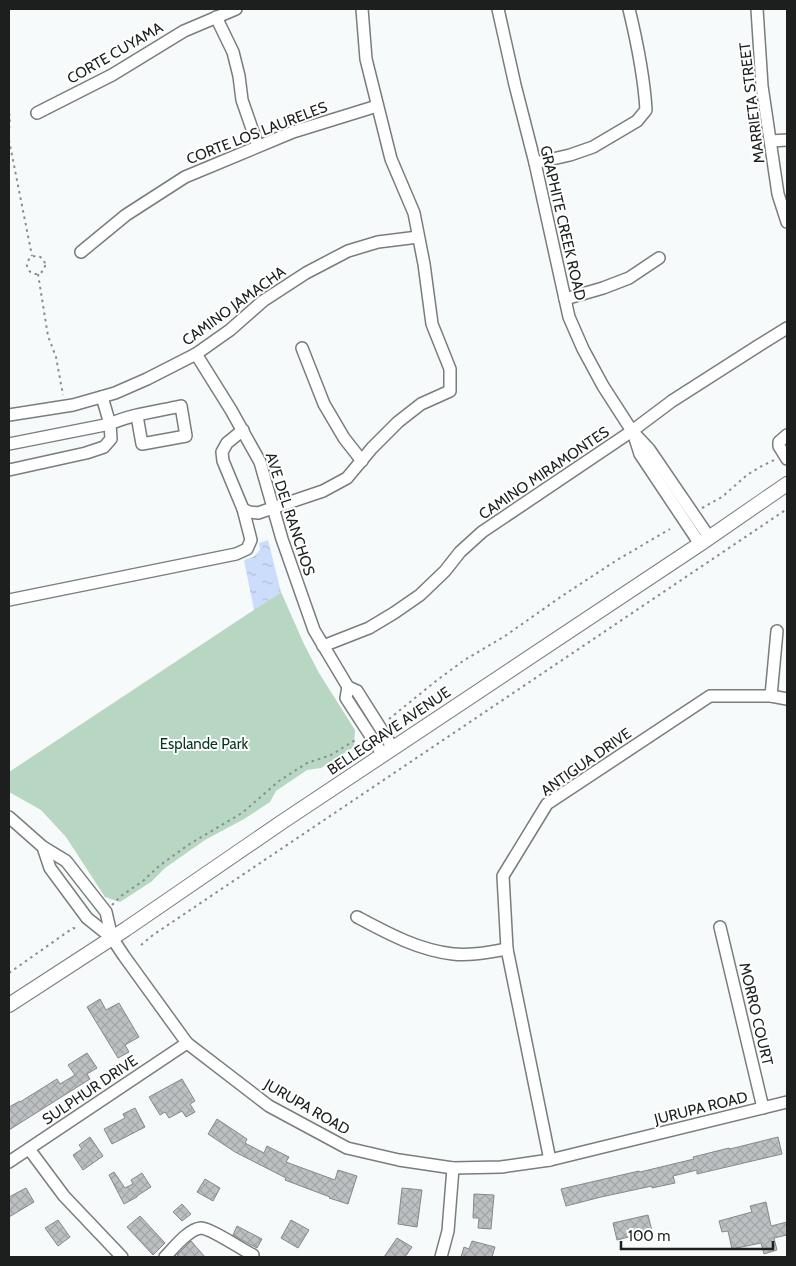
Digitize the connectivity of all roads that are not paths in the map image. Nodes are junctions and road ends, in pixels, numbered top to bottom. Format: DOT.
graph roads {
  1 [pos="236,9"];
  2 [pos="362,9"];
  3 [pos="498,9"];
  4 [pos="630,9"];
  5 [pos="757,9"];
  6 [pos="216,17"];
  7 [pos="377,106"];
  8 [pos="37,113"];
  9 [pos="787,140"];
  10 [pos="771,141"];
  11 [pos="258,146"];
  12 [pos="535,163"];
  13 [pos="787,222"];
  14 [pos="418,237"];
  15 [pos="81,252"];
  16 [pos="659,258"];
  17 [pos="565,299"];
  18 [pos="787,328"];
  19 [pos="302,348"];
  20 [pos="196,354"];
  21 [pos="102,397"];
  22 [pos="9,415"];
  23 [pos="137,416"];
  24 [pos="110,424"];
  25 [pos="243,430"];
  26 [pos="632,431"];
  27 [pos="787,435"];
  28 [pos="9,444"];
  29 [pos="786,457"];
  30 [pos="362,461"];
  31 [pos="9,470"];
  32 [pos="787,484"];
  33 [pos="273,508"];
  34 [pos="243,509"];
  35 [pos="704,541"];
  36 [pos="9,600"];
  37 [pos="777,631"];
  38 [pos="324,646"];
  39 [pos="771,696"];
  40 [pos="787,699"];
  41 [pos="388,752"];
  42 [pos="9,818"];
  43 [pos="43,847"];
  44 [pos="356,918"];
  45 [pos="720,927"];
  46 [pos="112,938"];
  47 [pos="507,949"];
  48 [pos="9,1005"];
  49 [pos="187,1043"];
  50 [pos="787,1102"];
  51 [pos="763,1108"];
  52 [pos="29,1149"];
  53 [pos="550,1160"];
  54 [pos="9,1162"];
  55 [pos="453,1168"];
  56 [pos="253,1255"];
  57 [pos="122,1257"];
  58 [pos="165,1257"];
  59 [pos="441,1257"];
  1 -- 6 [label="street, CORTE CUYAMA"];
  2 -- 7 [label="street"];
  3 -- 12 [label="street, GRAPHITE CREEK ROAD"];
  4 -- 12 [label="street"];
  5 -- 10 [label="street, MARRIETA STREET"];
  6 -- 8 [label="street, CORTE CUYAMA"];
  6 -- 11 [label="street"];
  7 -- 11 [label="street, CORTE LOS LAURELES"];
  7 -- 14 [label="street"];
  9 -- 10 [label="street"];
  10 -- 13 [label="street, MARRIETA STREET"];
  11 -- 15 [label="street, CORTE LOS LAURELES"];
  12 -- 17 [label="street, GRAPHITE CREEK ROAD"];
  14 -- 20 [label="street, CAMINO JAMACHA"];
  14 -- 30 [label="street"];
  16 -- 17 [label="street"];
  17 -- 26 [label="street, GRAPHITE CREEK ROAD"];
  18 -- 26 [label="street, CAMINO MIRAMONTES"];
  19 -- 30 [label="street"];
  20 -- 21 [label="street, CAMINO JAMACHA"];
  20 -- 25 [label="street, AVE DEL RANCHOS"];
  21 -- 22 [label="street, CAMINO JAMACHA"];
  21 -- 24 [label="street"];
  23 -- 23 [label="street"];
  23 -- 24 [label="street"];
  24 -- 28 [label="street"];
  24 -- 31 [label="street"];
  25 -- 33 [label="street, AVE DEL RANCHOS"];
  25 -- 34 [label="street"];
  26 -- 35 [label="street, GRAPHITE CREEK ROAD"];
  26 -- 38 [label="street, CAMINO MIRAMONTES"];
  27 -- 29 [label="street"];
  30 -- 33 [label="street"];
  32 -- 35 [label="main road, BELLEGRAVE AVENUE"];
  33 -- 34 [label="street"];
  33 -- 38 [label="street, AVE DEL RANCHOS"];
  34 -- 36 [label="street"];
  35 -- 41 [label="main road, BELLEGRAVE AVENUE"];
  37 -- 39 [label="street"];
  38 -- 41 [label="street, AVE DEL RANCHOS"];
  39 -- 40 [label="street, ANTIGUA DRIVE"];
  39 -- 47 [label="street, ANTIGUA DRIVE"];
  41 -- 46 [label="main road, BELLEGRAVE AVENUE"];
  42 -- 43 [label="street"];
  43 -- 46 [label="street"];
  43 -- 46 [label="street"];
  44 -- 47 [label="street"];
  45 -- 51 [label="street, MORRO COURT"];
  46 -- 48 [label="main road, BELLEGRAVE AVENUE"];
  46 -- 49 [label="street, JURUPA ROAD"];
  47 -- 53 [label="street, ANTIGUA DRIVE"];
  49 -- 52 [label="street, SULPHUR DRIVE"];
  49 -- 55 [label="street, JURUPA ROAD"];
  50 -- 51 [label="street, JURUPA ROAD"];
  51 -- 53 [label="street, JURUPA ROAD"];
  52 -- 54 [label="street, SULPHUR DRIVE"];
  52 -- 57 [label="street"];
  53 -- 55 [label="street, JURUPA ROAD"];
  55 -- 59 [label="street"];
  56 -- 58 [label="street"];
}
